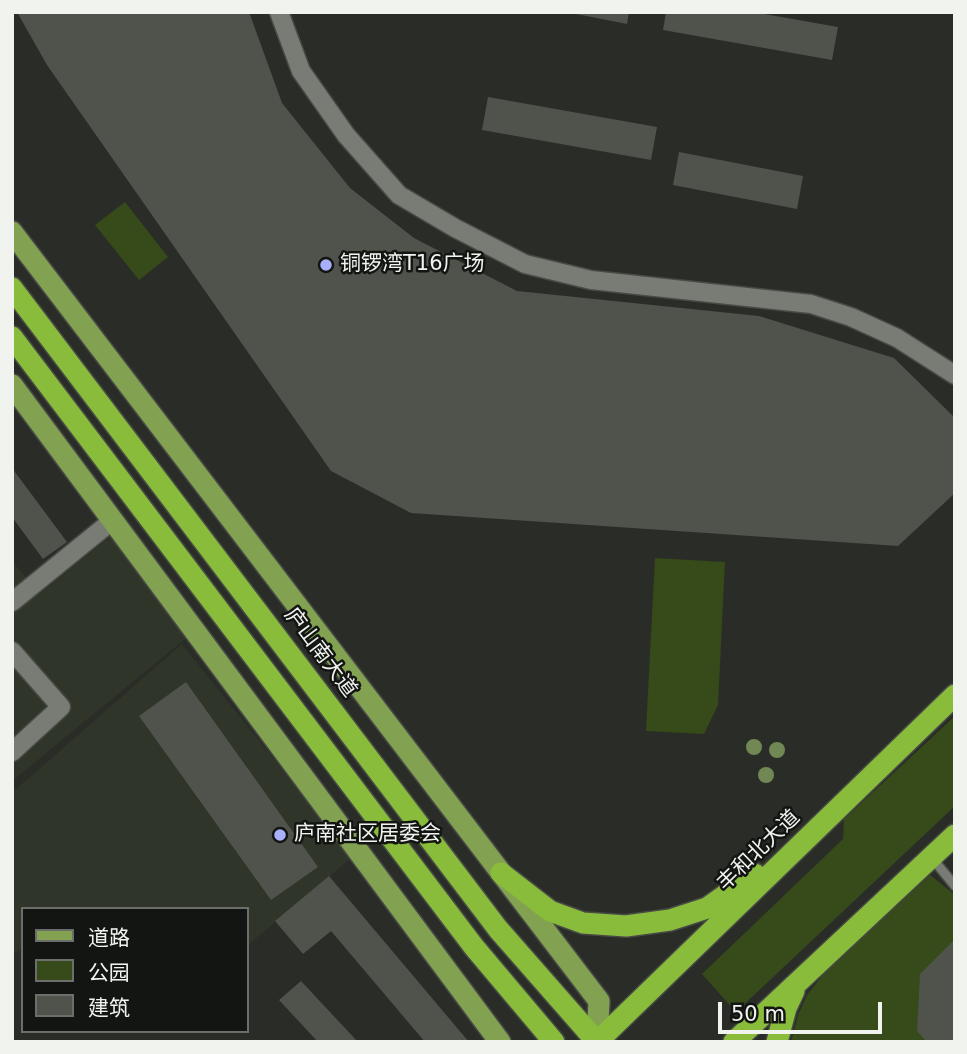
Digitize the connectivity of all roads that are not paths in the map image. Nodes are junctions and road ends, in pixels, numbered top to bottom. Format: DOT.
graph roads {
  1 [pos="279,12"];
  2 [pos="12,232"];
  3 [pos="12,288"];
  4 [pos="12,337"];
  5 [pos="955,375"];
  6 [pos="12,385"];
  7 [pos="113,520"];
  8 [pos="12,602"];
  9 [pos="12,651"];
  10 [pos="955,695"];
  11 [pos="12,752"];
  12 [pos="955,835"];
  13 [pos="809,837"];
  14 [pos="931,857"];
  15 [pos="502,873"];
  16 [pos="955,887"];
  17 [pos="797,983"];
  18 [pos="500,1042"];
  19 [pos="554,1042"];
  20 [pos="597,1042"];
  21 [pos="734,1042"];
  22 [pos="777,1042"];
  1 -- 5 [label="street"];
  2 -- 15 [label="main road"];
  3 -- 20 [label="highway, 庐山南大道"];
  4 -- 19 [label="highway"];
  6 -- 7 [label="main road"];
  7 -- 8 [label="street"];
  7 -- 18 [label="main road"];
  9 -- 11 [label="street"];
  10 -- 13 [label="highway, 丰和北大道"];
  12 -- 14 [label="highway"];
  13 -- 15 [label="highway"];
  13 -- 20 [label="highway, 丰和北大道"];
  14 -- 16 [label="lane"];
  14 -- 17 [label="highway"];
  15 -- 20 [label="main road"];
  17 -- 21 [label="highway"];
  17 -- 22 [label="highway"];
}
